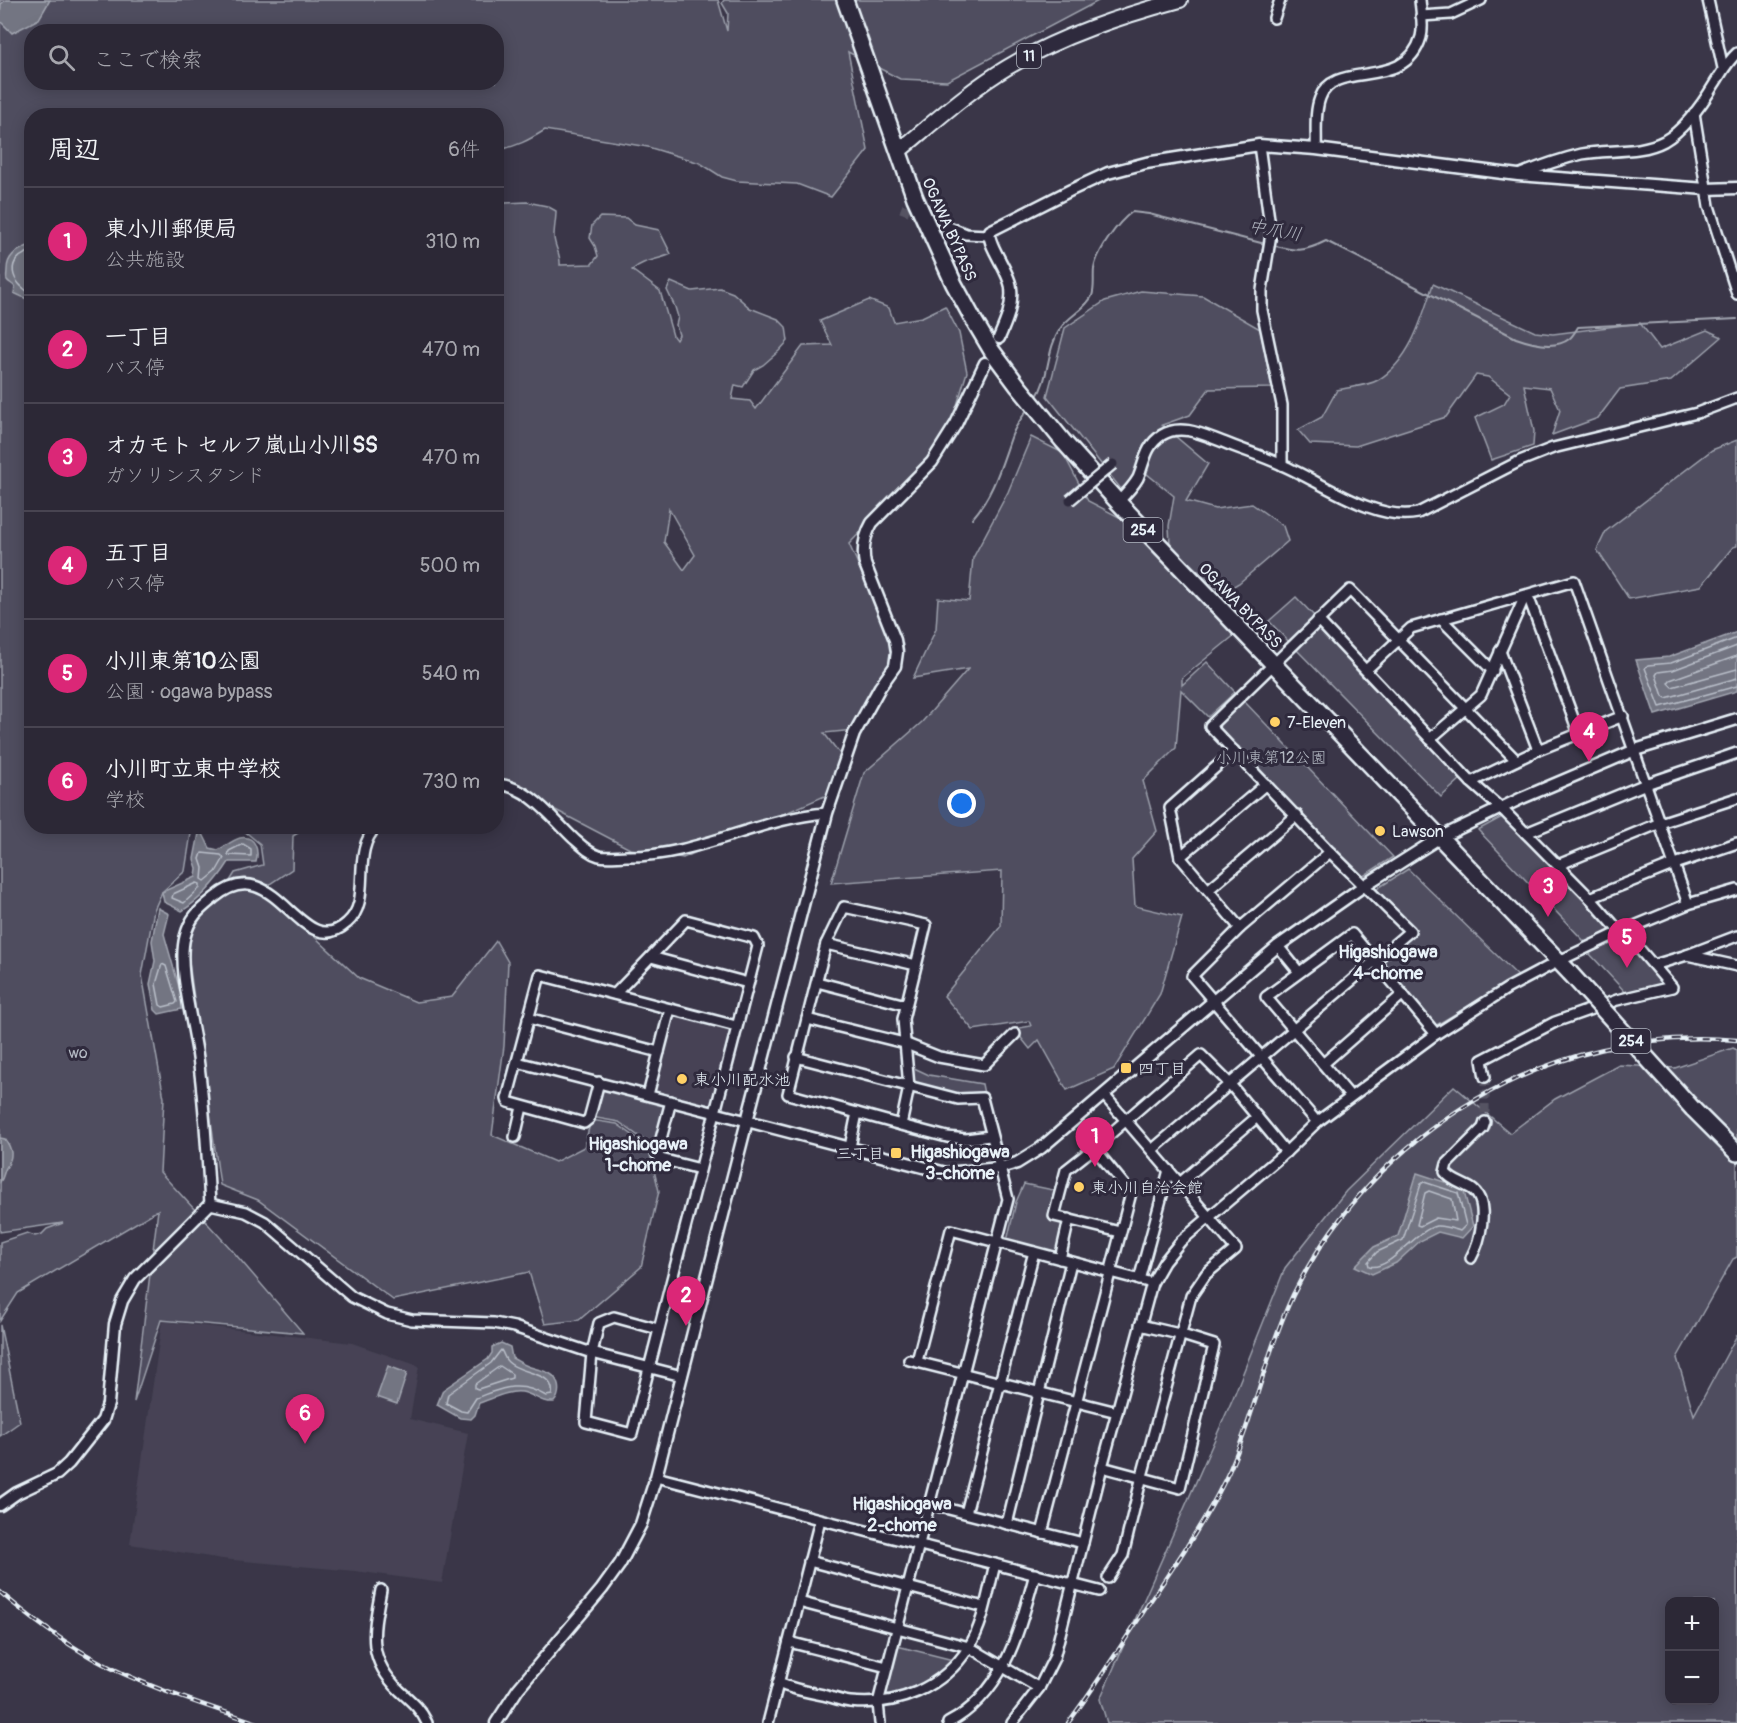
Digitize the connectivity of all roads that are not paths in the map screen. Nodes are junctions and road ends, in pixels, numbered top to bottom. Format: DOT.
graph roads {
  1 [pos="845,0"];
  2 [pos="1180,0"];
  3 [pos="1280,0"];
  4 [pos="1420,0"];
  5 [pos="1481,0"];
  6 [pos="1708,0"];
  7 [pos="1421,16"];
  8 [pos="1274,18"];
  9 [pos="1737,53"];
  10 [pos="1723,68"];
  11 [pos="1694,113"];
  12 [pos="1259,145"];
  13 [pos="1317,149"];
  14 [pos="899,151"];
  15 [pos="1518,175"];
  16 [pos="1737,188"];
  17 [pos="1706,189"];
  18 [pos="944,225"];
  19 [pos="988,235"];
  20 [pos="1737,294"];
  21 [pos="999,338"];
  22 [pos="985,363"];
  23 [pos="1737,398"];
  24 [pos="1113,464"];
  25 [pos="1282,465"];
  26 [pos="1071,500"];
  27 [pos="1118,502"];
  28 [pos="1525,596"];
  29 [pos="1441,619"];
  30 [pos="1318,620"];
  31 [pos="1399,638"];
  32 [pos="1500,651"];
  33 [pos="1273,663"];
  34 [pos="1366,670"];
  35 [pos="1493,671"];
  36 [pos="1466,708"];
  37 [pos="1623,716"];
  38 [pos="1737,718"];
  39 [pos="1579,734"];
  40 [pos="1430,739"];
  41 [pos="1538,750"];
  42 [pos="1635,750"];
  43 [pos="1234,751"];
  44 [pos="1737,753"];
  45 [pos="1516,760"];
  46 [pos="1471,782"];
  47 [pos="1266,784"];
  48 [pos="1646,784"];
  49 [pos="504,786"];
  50 [pos="1737,798"];
  51 [pos="1499,809"];
  52 [pos="826,813"];
  53 [pos="1297,815"];
  54 [pos="1660,823"];
  55 [pos="1526,833"];
  56 [pos="370,834"];
  57 [pos="1439,838"];
  58 [pos="1737,843"];
  59 [pos="1330,852"];
  60 [pos="1180,857"];
  61 [pos="1675,864"];
  62 [pos="1558,865"];
  63 [pos="1365,885"];
  64 [pos="1737,890"];
  65 [pos="1208,891"];
  66 [pos="1590,898"];
  67 [pos="1688,904"];
  68 [pos="1240,928"];
  69 [pos="1620,932"];
  70 [pos="1737,936"];
  71 [pos="826,944"];
  72 [pos="1278,946"];
  73 [pos="1687,955"];
  74 [pos="651,957"];
  75 [pos="1376,961"];
  76 [pos="1559,961"];
  77 [pos="916,965"];
  78 [pos="1654,965"];
  79 [pos="1737,966"];
  80 [pos="1299,972"];
  81 [pos="817,981"];
  82 [pos="747,983"];
  83 [pos="615,994"];
  84 [pos="1403,994"];
  85 [pos="1213,1001"];
  86 [pos="906,1005"];
  87 [pos="670,1009"];
  88 [pos="528,1018"];
  89 [pos="807,1019"];
  90 [pos="736,1026"];
  91 [pos="1293,1029"];
  92 [pos="1015,1034"];
  93 [pos="1436,1034"];
  94 [pos="903,1044"];
  95 [pos="658,1052"];
  96 [pos="1261,1056"];
  97 [pos="796,1057"];
  98 [pos="517,1062"];
  99 [pos="1323,1064"];
  100 [pos="1485,1077"];
  101 [pos="599,1082"];
  102 [pos="1229,1083"];
  103 [pos="909,1088"];
  104 [pos="648,1095"];
  105 [pos="1104,1095"];
  106 [pos="1350,1096"];
  107 [pos="670,1101"];
  108 [pos="522,1107"];
  109 [pos="715,1112"];
  110 [pos="858,1113"];
  111 [pos="1257,1117"];
  112 [pos="1125,1119"];
  113 [pos="747,1121"];
  114 [pos="1317,1122"];
  115 [pos="1485,1122"];
  116 [pos="901,1125"];
  117 [pos="990,1136"];
  118 [pos="515,1137"];
  119 [pos="850,1147"];
  120 [pos="1094,1148"];
  121 [pos="1152,1150"];
  122 [pos="1286,1152"];
  123 [pos="1737,1153"];
  124 [pos="1000,1168"];
  125 [pos="700,1169"];
  126 [pos="1169,1170"];
  127 [pos="1180,1183"];
  128 [pos="210,1204"];
  129 [pos="1210,1218"];
  130 [pos="1070,1219"];
  131 [pos="1120,1232"];
  132 [pos="996,1242"];
  133 [pos="1034,1252"];
  134 [pos="1471,1258"];
  135 [pos="1060,1259"];
  136 [pos="1071,1262"];
  137 [pos="1109,1272"];
  138 [pos="1139,1280"];
  139 [pos="1152,1283"];
  140 [pos="1140,1325"];
  141 [pos="658,1329"];
  142 [pos="1179,1334"];
  143 [pos="592,1353"];
  144 [pos="649,1367"];
  145 [pos="963,1372"];
  146 [pos="682,1376"];
  147 [pos="1001,1382"];
  148 [pos="1039,1392"];
  149 [pos="1078,1402"];
  150 [pos="1117,1412"];
  151 [pos="1102,1467"];
  152 [pos="1142,1476"];
  153 [pos="656,1477"];
  154 [pos="929,1504"];
  155 [pos="0,1506"];
  156 [pos="966,1513"];
  157 [pos="820,1520"];
  158 [pos="1006,1524"];
  159 [pos="1042,1533"];
  160 [pos="1083,1543"];
  161 [pos="919,1545"];
  162 [pos="808,1561"];
  163 [pos="995,1564"];
  164 [pos="1035,1574"];
  165 [pos="1108,1578"];
  166 [pos="1073,1584"];
  167 [pos="908,1587"];
  168 [pos="381,1590"];
  169 [pos="1099,1592"];
  170 [pos="799,1602"];
  171 [pos="984,1607"];
  172 [pos="898,1628"];
  173 [pos="789,1642"];
  174 [pos="969,1647"];
  175 [pos="886,1667"];
  176 [pos="1004,1667"];
  177 [pos="778,1683"];
  178 [pos="1039,1688"];
  179 [pos="878,1703"];
  180 [pos="427,1723"];
  181 [pos="496,1723"];
  182 [pos="768,1723"];
  183 [pos="880,1723"];
  184 [pos="948,1723"];
  185 [pos="1012,1723"];
  1 -- 14 [label="highway, OGAWA BYPASS / 254"];
  2 -- 14 [label="main road, 11"];
  3 -- 8 [label="street"];
  4 -- 7 [label="street"];
  5 -- 7 [label="street"];
  6 -- 10 [label="street"];
  7 -- 13 [label="street"];
  9 -- 10 [label="street"];
  10 -- 11 [label="street"];
  11 -- 15 [label="street"];
  11 -- 17 [label="street"];
  12 -- 13 [label="street"];
  12 -- 19 [label="street"];
  12 -- 25 [label="street"];
  13 -- 15 [label="street"];
  14 -- 27 [label="highway, OGAWA BYPASS / 254"];
  15 -- 17 [label="street"];
  16 -- 17 [label="street"];
  17 -- 20 [label="street"];
  18 -- 19 [label="street"];
  19 -- 21 [label="street"];
  22 -- 52 [label="street"];
  23 -- 25 [label="street"];
  24 -- 26 [label="street, bridge"];
  25 -- 27 [label="street"];
  27 -- 33 [label="highway, OGAWA BYPASS / 254"];
  28 -- 29 [label="street"];
  28 -- 32 [label="street"];
  28 -- 37 [label="street"];
  28 -- 39 [label="street"];
  29 -- 31 [label="street"];
  29 -- 35 [label="street"];
  30 -- 31 [label="street"];
  30 -- 33 [label="street"];
  30 -- 34 [label="street"];
  31 -- 34 [label="street"];
  31 -- 36 [label="street"];
  32 -- 35 [label="street"];
  32 -- 41 [label="street"];
  33 -- 43 [label="street"];
  33 -- 57 [label="highway, OGAWA BYPASS / 254"];
  34 -- 40 [label="street"];
  35 -- 36 [label="street"];
  36 -- 40 [label="street"];
  36 -- 45 [label="street"];
  37 -- 39 [label="street"];
  37 -- 42 [label="street"];
  38 -- 42 [label="street"];
  39 -- 41 [label="street"];
  40 -- 46 [label="street"];
  41 -- 45 [label="street"];
  42 -- 48 [label="street"];
  42 -- 51 [label="street"];
  43 -- 47 [label="street"];
  43 -- 60 [label="street"];
  44 -- 48 [label="street"];
  45 -- 46 [label="street"];
  46 -- 51 [label="street"];
  47 -- 53 [label="street"];
  47 -- 60 [label="street"];
  48 -- 54 [label="street"];
  48 -- 55 [label="street"];
  49 -- 52 [label="street"];
  50 -- 54 [label="street"];
  51 -- 55 [label="street"];
  51 -- 57 [label="street"];
  52 -- 113 [label="street"];
  53 -- 59 [label="street"];
  53 -- 65 [label="street"];
  54 -- 61 [label="street"];
  54 -- 62 [label="street"];
  55 -- 62 [label="street"];
  56 -- 128 [label="street"];
  57 -- 63 [label="street"];
  57 -- 76 [label="highway, OGAWA BYPASS / 254"];
  58 -- 61 [label="street"];
  59 -- 63 [label="street"];
  59 -- 68 [label="street"];
  60 -- 65 [label="street"];
  61 -- 66 [label="street"];
  61 -- 67 [label="street"];
  62 -- 66 [label="street"];
  63 -- 72 [label="street"];
  63 -- 75 [label="street"];
  64 -- 67 [label="street"];
  65 -- 68 [label="street"];
  66 -- 69 [label="street"];
  67 -- 69 [label="street"];
  68 -- 85 [label="street"];
  69 -- 76 [label="street"];
  69 -- 78 [label="street"];
  70 -- 73 [label="street"];
  71 -- 77 [label="street"];
  71 -- 77 [label="street"];
  71 -- 81 [label="street"];
  72 -- 80 [label="street"];
  72 -- 85 [label="street"];
  73 -- 78 [label="street"];
  73 -- 79 [label="street"];
  74 -- 82 [label="street"];
  74 -- 82 [label="street"];
  74 -- 83 [label="street"];
  75 -- 80 [label="street"];
  75 -- 84 [label="street"];
  75 -- 91 [label="street"];
  76 -- 93 [label="street"];
  76 -- 123 [label="highway, OGAWA BYPASS / 254, bridge"];
  77 -- 86 [label="street"];
  78 -- 100 [label="street"];
  80 -- 91 [label="street"];
  81 -- 86 [label="street"];
  81 -- 89 [label="street"];
  82 -- 90 [label="street"];
  83 -- 87 [label="street"];
  83 -- 88 [label="street"];
  84 -- 93 [label="street"];
  84 -- 99 [label="street"];
  85 -- 96 [label="street"];
  85 -- 105 [label="street"];
  86 -- 94 [label="street"];
  87 -- 90 [label="street"];
  87 -- 95 [label="street"];
  88 -- 95 [label="street"];
  88 -- 98 [label="street"];
  89 -- 94 [label="street"];
  89 -- 97 [label="street"];
  90 -- 109 [label="street"];
  91 -- 96 [label="street"];
  91 -- 99 [label="street"];
  92 -- 94 [label="street"];
  93 -- 106 [label="street"];
  94 -- 103 [label="street"];
  95 -- 104 [label="street"];
  96 -- 102 [label="street"];
  96 -- 114 [label="street"];
  97 -- 103 [label="street"];
  97 -- 110 [label="street"];
  98 -- 101 [label="street"];
  98 -- 108 [label="street"];
  99 -- 106 [label="street"];
  101 -- 104 [label="street"];
  101 -- 108 [label="street"];
  102 -- 111 [label="street"];
  102 -- 112 [label="street"];
  102 -- 121 [label="street"];
  103 -- 116 [label="street"];
  103 -- 117 [label="street"];
  104 -- 107 [label="street"];
  105 -- 112 [label="street"];
  105 -- 124 [label="street"];
  106 -- 114 [label="street"];
  107 -- 109 [label="street"];
  107 -- 125 [label="street"];
  108 -- 118 [label="street"];
  109 -- 113 [label="street"];
  109 -- 125 [label="street"];
  110 -- 116 [label="street"];
  110 -- 119 [label="street"];
  111 -- 122 [label="street"];
  111 -- 127 [label="street"];
  112 -- 120 [label="street"];
  112 -- 121 [label="street"];
  113 -- 119 [label="street"];
  113 -- 146 [label="street"];
  114 -- 122 [label="street"];
  115 -- 134 [label="street"];
  116 -- 117 [label="street"];
  117 -- 124 [label="street"];
  119 -- 124 [label="street"];
  120 -- 130 [label="street"];
  120 -- 131 [label="street"];
  121 -- 126 [label="street"];
  122 -- 129 [label="street"];
  124 -- 132 [label="street"];
  125 -- 141 [label="street"];
  126 -- 127 [label="street"];
  126 -- 138 [label="street"];
  127 -- 129 [label="street"];
  128 -- 143 [label="street"];
  128 -- 155 [label="street"];
  129 -- 139 [label="street"];
  129 -- 142 [label="street"];
  130 -- 131 [label="street"];
  130 -- 135 [label="street"];
  131 -- 137 [label="street"];
  132 -- 133 [label="street"];
  132 -- 145 [label="street"];
  132 -- 145 [label="street"];
  133 -- 135 [label="street"];
  133 -- 147 [label="street"];
  135 -- 136 [label="street"];
  136 -- 137 [label="street"];
  136 -- 148 [label="street"];
  137 -- 138 [label="street"];
  137 -- 149 [label="street"];
  138 -- 139 [label="street"];
  139 -- 140 [label="street"];
  140 -- 142 [label="street"];
  140 -- 150 [label="street"];
  141 -- 143 [label="street"];
  141 -- 144 [label="street"];
  142 -- 152 [label="street"];
  142 -- 152 [label="street"];
  143 -- 144 [label="street"];
  143 -- 144 [label="street"];
  144 -- 146 [label="street"];
  145 -- 147 [label="street"];
  145 -- 154 [label="street"];
  146 -- 153 [label="street"];
  147 -- 148 [label="street"];
  147 -- 156 [label="street"];
  148 -- 149 [label="street"];
  148 -- 158 [label="street"];
  149 -- 150 [label="street"];
  149 -- 159 [label="street"];
  150 -- 151 [label="street"];
  151 -- 152 [label="street"];
  151 -- 160 [label="street"];
  152 -- 165 [label="street"];
  153 -- 157 [label="street"];
  153 -- 181 [label="street"];
  154 -- 156 [label="street"];
  154 -- 161 [label="street"];
  156 -- 158 [label="street"];
  157 -- 161 [label="street"];
  157 -- 162 [label="street"];
  158 -- 159 [label="street"];
  159 -- 160 [label="street"];
  160 -- 166 [label="street"];
  161 -- 163 [label="street"];
  161 -- 167 [label="street"];
  162 -- 167 [label="street"];
  162 -- 170 [label="street"];
  163 -- 164 [label="street"];
  163 -- 171 [label="street"];
  164 -- 166 [label="street"];
  164 -- 176 [label="street"];
  166 -- 169 [label="street"];
  166 -- 178 [label="street"];
  167 -- 171 [label="street"];
  167 -- 172 [label="street"];
  168 -- 180 [label="street"];
  170 -- 172 [label="street"];
  170 -- 173 [label="street"];
  171 -- 174 [label="street"];
  172 -- 174 [label="street"];
  172 -- 175 [label="street"];
  173 -- 175 [label="street"];
  173 -- 177 [label="street"];
  174 -- 176 [label="street"];
  174 -- 179 [label="street"];
  175 -- 179 [label="street"];
  176 -- 178 [label="street"];
  176 -- 184 [label="street"];
  177 -- 179 [label="street"];
  177 -- 182 [label="street"];
  178 -- 185 [label="street"];
  179 -- 183 [label="street"];
}
